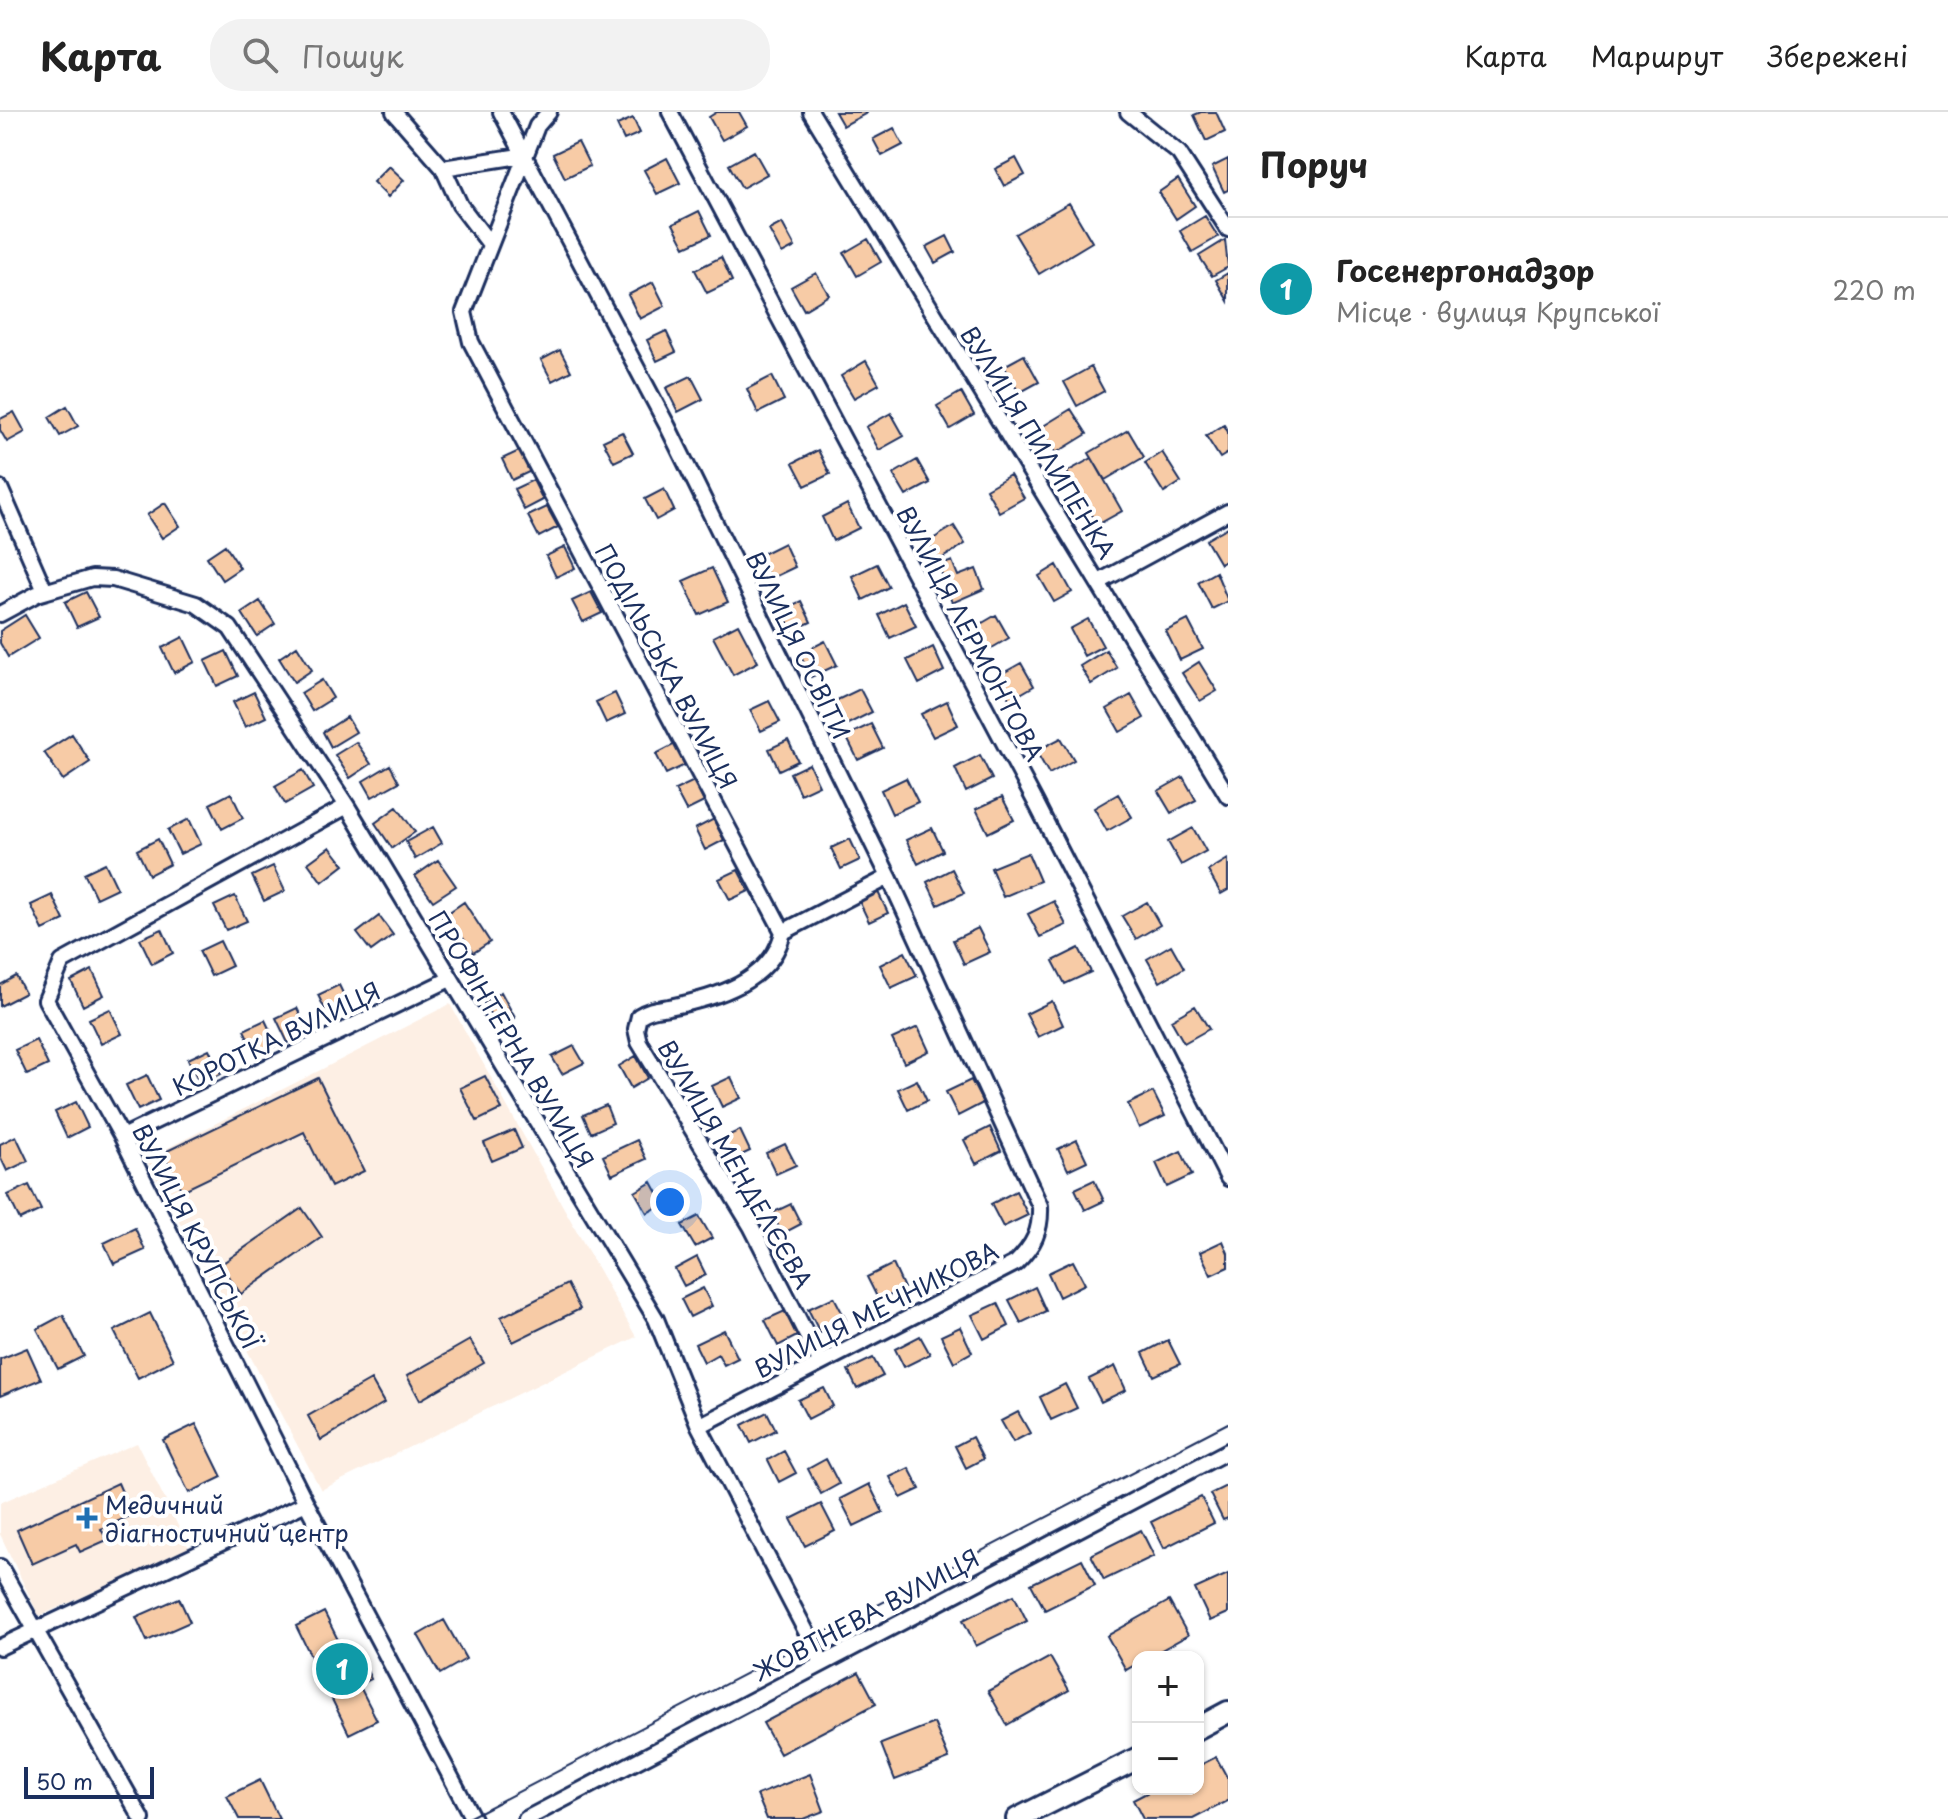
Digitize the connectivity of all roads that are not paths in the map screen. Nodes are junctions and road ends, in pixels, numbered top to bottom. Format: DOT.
graph roads {
  1 [pos="394,112"];
  2 [pos="501,112"];
  3 [pos="549,112"];
  4 [pos="670,112"];
  5 [pos="811,112"];
  6 [pos="1128,112"];
  7 [pos="526,155"];
  8 [pos="443,168"];
  9 [pos="1228,229"];
  10 [pos="489,243"];
  11 [pos="0,488"];
  12 [pos="1228,512"];
  13 [pos="1099,582"];
  14 [pos="41,593"];
  15 [pos="0,614"];
  16 [pos="1228,796"];
  17 [pos="347,806"];
  18 [pos="889,877"];
  19 [pos="783,932"];
  20 [pos="450,979"];
  21 [pos="122,1137"];
  22 [pos="1228,1178"];
  23 [pos="1040,1206"];
  24 [pos="821,1363"];
  25 [pos="699,1426"];
  26 [pos="1228,1451"];
  27 [pos="306,1503"];
  28 [pos="0,1567"];
  29 [pos="38,1628"];
  30 [pos="0,1647"];
  31 [pos="822,1662"];
  32 [pos="1228,1712"];
  33 [pos="1204,1725"];
  34 [pos="1132,1761"];
  35 [pos="142,1819"];
  36 [pos="473,1819"];
  37 [pos="526,1819"];
  38 [pos="1017,1819"];
  1 -- 8 [label="street"];
  2 -- 7 [label="street, ВУЛИЦЯ ОСВІТИ"];
  3 -- 7 [label="street"];
  4 -- 22 [label="street, ВУЛИЦЯ ЛЕРМОНТОВА"];
  5 -- 13 [label="street, ВУЛИЦЯ ПИЛИПЕНКА"];
  6 -- 9 [label="street"];
  7 -- 8 [label="street"];
  7 -- 10 [label="street"];
  7 -- 18 [label="street, ВУЛИЦЯ ОСВІТИ"];
  8 -- 10 [label="street"];
  10 -- 19 [label="street, ПОДІЛЬСЬКА ВУЛИЦЯ"];
  11 -- 14 [label="street"];
  12 -- 13 [label="street"];
  13 -- 16 [label="street, ВУЛИЦЯ ПИЛИПЕНКА"];
  14 -- 15 [label="street, ПРОФІНТЕРНА ВУЛИЦЯ"];
  14 -- 17 [label="street, ПРОФІНТЕРНА ВУЛИЦЯ"];
  17 -- 20 [label="street, ПРОФІНТЕРНА ВУЛИЦЯ"];
  17 -- 21 [label="street, ВУЛИЦЯ КРУПСЬКОЇ"];
  18 -- 19 [label="street"];
  18 -- 23 [label="street, ВУЛИЦЯ ОСВІТИ"];
  19 -- 24 [label="street, ВУЛИЦЯ МЕНДЕЛЄЄВА"];
  20 -- 21 [label="street, КОРОТКА ВУЛИЦЯ"];
  20 -- 25 [label="street, ПРОФІНТЕРНА ВУЛИЦЯ"];
  21 -- 27 [label="street, ВУЛИЦЯ КРУПСЬКОЇ"];
  23 -- 24 [label="street, ВУЛИЦЯ МЕЧНИКОВА"];
  24 -- 25 [label="street, ВУЛИЦЯ МЕЧНИКОВА"];
  25 -- 31 [label="street, ПРОФІНТЕРНА ВУЛИЦЯ"];
  26 -- 31 [label="street, ЖОВТНЕВА ВУЛИЦЯ"];
  27 -- 29 [label="street"];
  27 -- 36 [label="street, ВУЛИЦЯ КРУПСЬКОЇ"];
  28 -- 29 [label="street"];
  29 -- 30 [label="street"];
  29 -- 35 [label="street"];
  31 -- 37 [label="street, ЖОВТНЕВА ВУЛИЦЯ"];
  32 -- 33 [label="main road"];
  34 -- 38 [label="main road"];
}
